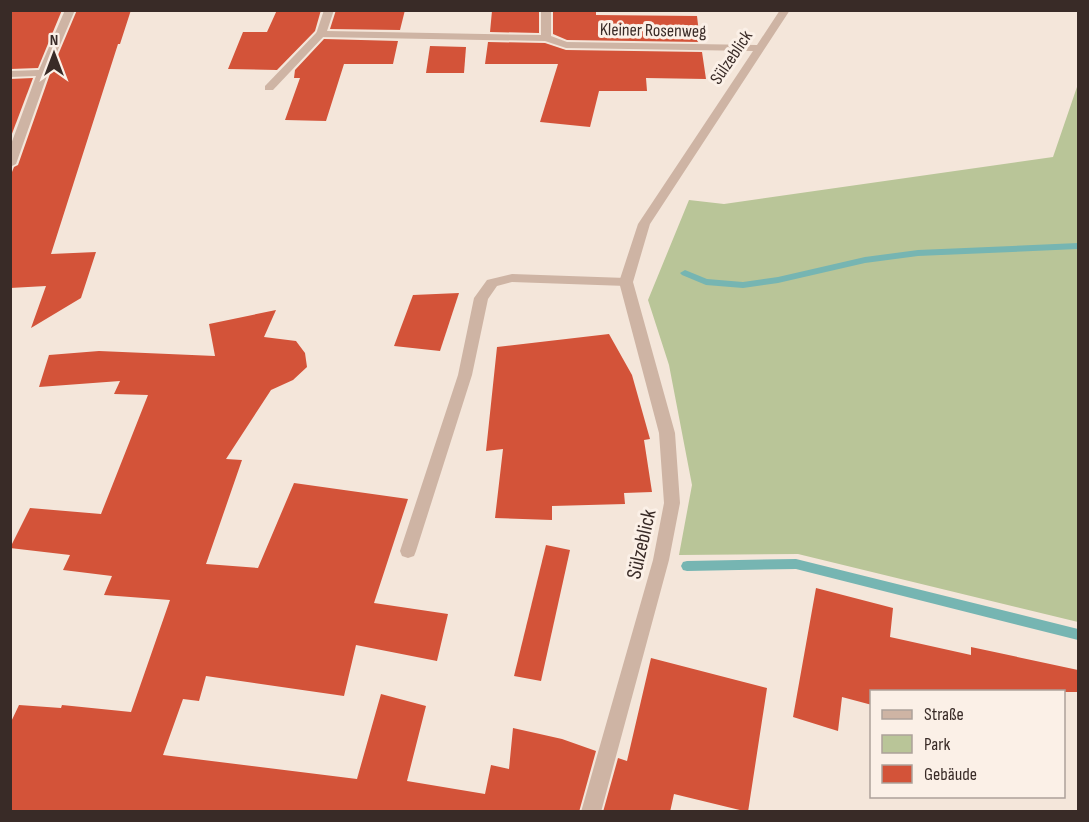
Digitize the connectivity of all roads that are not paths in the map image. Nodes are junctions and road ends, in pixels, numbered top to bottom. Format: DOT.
graph roads {
  1 [pos="70,10"];
  2 [pos="329,10"];
  3 [pos="546,10"];
  4 [pos="785,10"];
  5 [pos="321,34"];
  6 [pos="546,38"];
  7 [pos="761,48"];
  8 [pos="43,73"];
  9 [pos="10,74"];
  10 [pos="269,88"];
  11 [pos="10,164"];
  12 [pos="626,282"];
  13 [pos="408,551"];
  14 [pos="591,812"];
  1 -- 8 [label="street"];
  2 -- 5 [label="street"];
  3 -- 6 [label="street"];
  4 -- 7 [label="street, Sülzeblick"];
  5 -- 6 [label="street, Kleiner Rosenweg"];
  5 -- 10 [label="street"];
  6 -- 7 [label="street, Kleiner Rosenweg"];
  7 -- 12 [label="street, Sülzeblick"];
  8 -- 9 [label="street"];
  8 -- 11 [label="street"];
  12 -- 13 [label="street"];
  12 -- 14 [label="street, Sülzeblick"];
}
